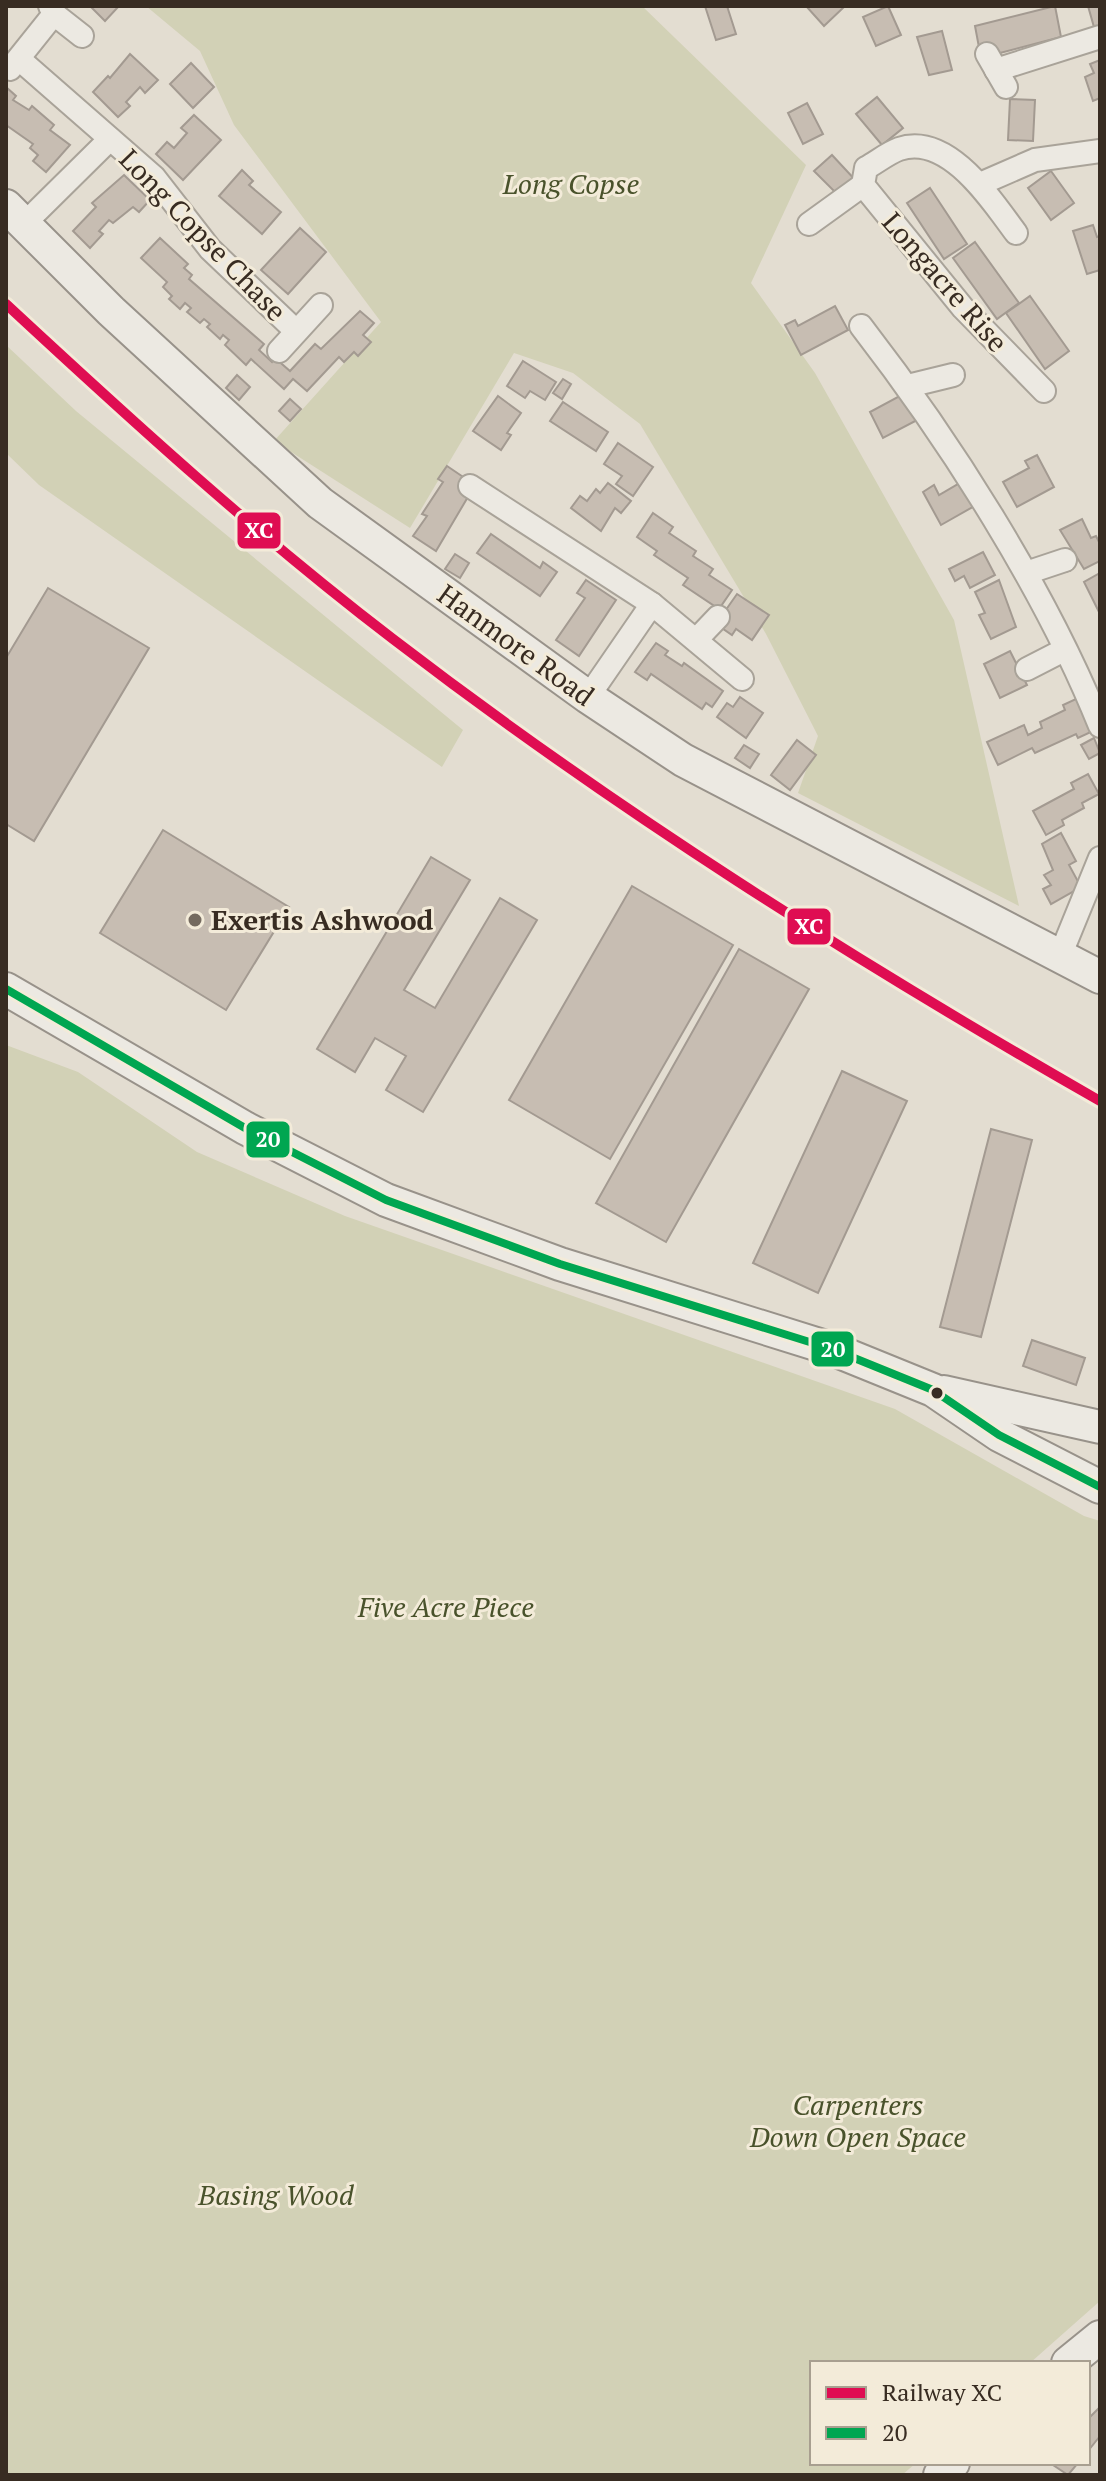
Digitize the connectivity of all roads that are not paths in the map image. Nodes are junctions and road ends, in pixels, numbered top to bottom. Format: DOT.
graph roads {
  1 [pos="52,10"];
  2 [pos="82,36"];
  3 [pos="1100,37"];
  4 [pos="997,71"];
  5 [pos="110,139"];
  6 [pos="1100,151"];
  7 [pos="980,184"];
  8 [pos="863,185"];
  9 [pos="15,215"];
  10 [pos="809,224"];
  11 [pos="1016,233"];
  12 [pos="321,305"];
  13 [pos="861,326"];
  14 [pos="296,331"];
  15 [pos="279,351"];
  16 [pos="953,375"];
  17 [pos="1041,378"];
  18 [pos="908,386"];
  19 [pos="470,486"];
  20 [pos="1065,560"];
  21 [pos="1026,573"];
  22 [pos="652,604"];
  23 [pos="718,617"];
  24 [pos="697,639"];
  25 [pos="1064,650"];
  26 [pos="1027,669"];
  27 [pos="742,679"];
  28 [pos="588,697"];
  29 [pos="1100,726"];
  30 [pos="1100,858"];
  31 [pos="1060,956"];
  32 [pos="1100,977"];
  33 [pos="6,989"];
  34 [pos="933,1390"];
  35 [pos="1100,1427"];
  36 [pos="1100,1487"];
  1 -- 2 [label="street, Long Copse Chase"];
  1 -- 5 [label="street, Long Copse Chase"];
  3 -- 4 [label="street"];
  5 -- 9 [label="street, Long Copse Chase"];
  5 -- 14 [label="street, Long Copse Chase"];
  6 -- 7 [label="street"];
  7 -- 8 [label="street, Longacre Rise"];
  7 -- 11 [label="street, Longacre Rise"];
  8 -- 10 [label="street, Longacre Rise"];
  8 -- 17 [label="street, Longacre Rise"];
  9 -- 28 [label="street, Hanmore Road"];
  12 -- 14 [label="street, Long Copse Chase"];
  13 -- 18 [label="street"];
  14 -- 15 [label="street, Long Copse Chase"];
  16 -- 18 [label="street"];
  18 -- 21 [label="street"];
  19 -- 22 [label="street"];
  20 -- 21 [label="street"];
  21 -- 25 [label="street"];
  22 -- 24 [label="street"];
  22 -- 28 [label="street"];
  23 -- 24 [label="street"];
  24 -- 27 [label="street"];
  25 -- 26 [label="street"];
  25 -- 29 [label="street"];
  28 -- 31 [label="street, Hanmore Road"];
  30 -- 31 [label="street"];
  31 -- 32 [label="street, Hanmore Road"];
  33 -- 34 [label="street"];
  34 -- 35 [label="street"];
  34 -- 36 [label="street"];
}
